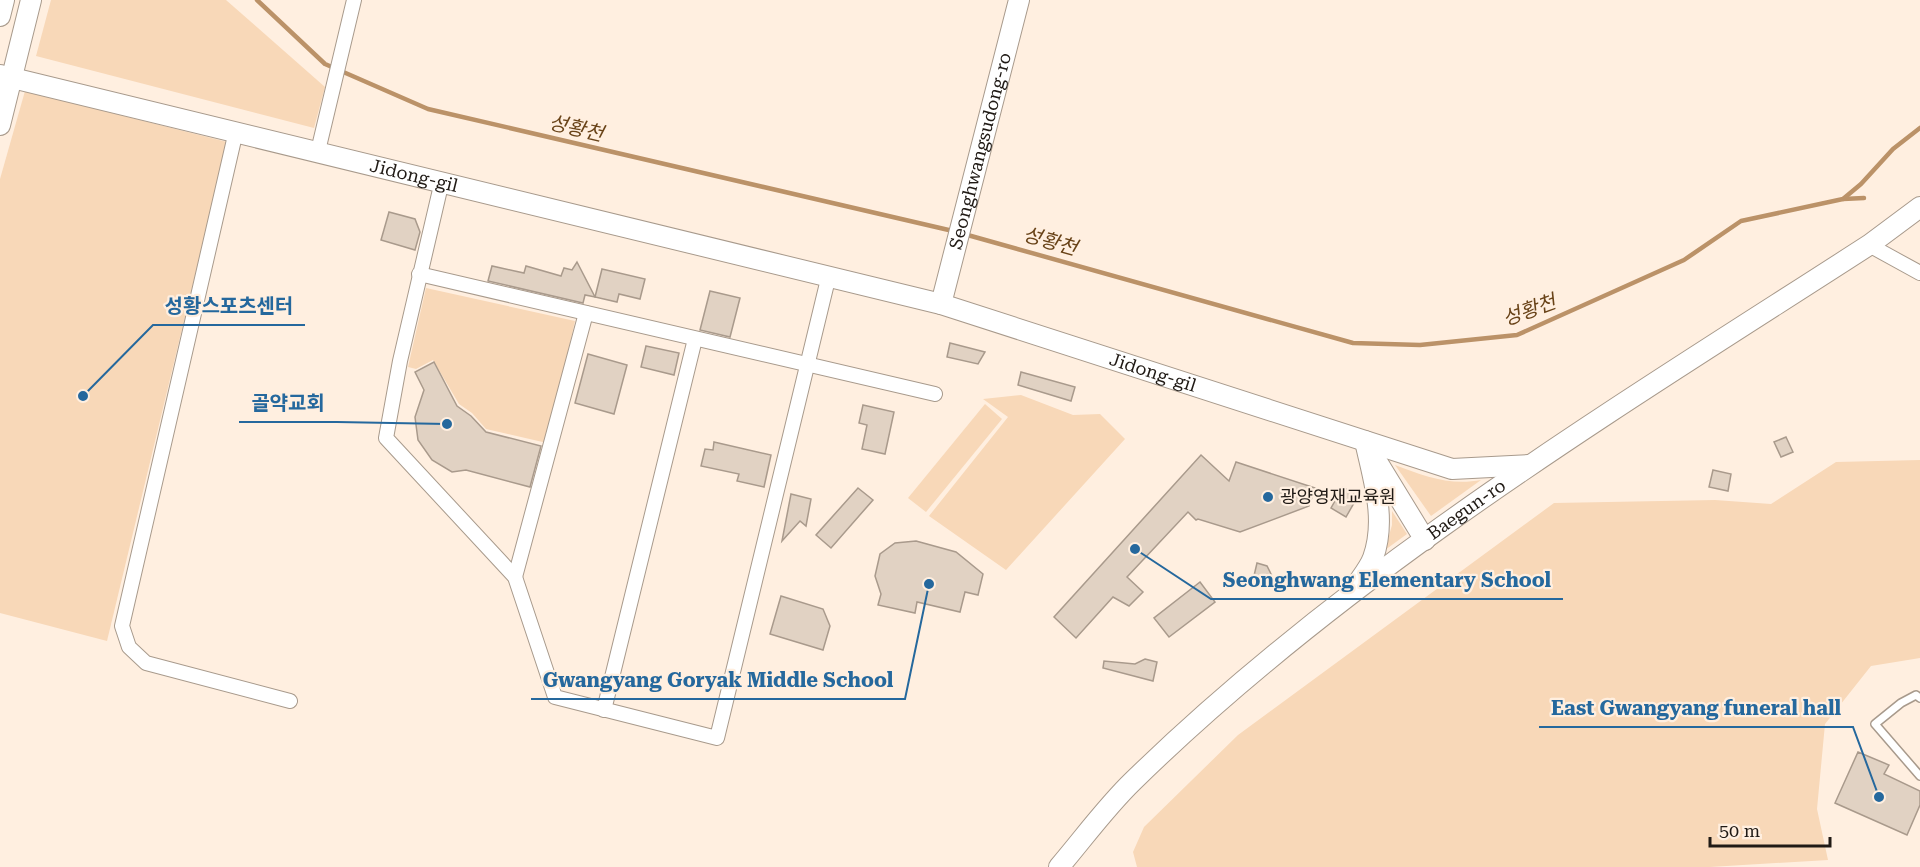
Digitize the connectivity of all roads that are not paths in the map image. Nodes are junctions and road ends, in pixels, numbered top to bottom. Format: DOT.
graph roads {
  1 [pos="4,0"];
  2 [pos="31,0"];
  3 [pos="354,0"];
  4 [pos="1019,0"];
  5 [pos="0,16"];
  6 [pos="6,77"];
  7 [pos="0,125"];
  8 [pos="236,131"];
  9 [pos="318,151"];
  10 [pos="442,181"];
  11 [pos="1919,208"];
  12 [pos="1869,245"];
  13 [pos="1920,273"];
  14 [pos="419,274"];
  15 [pos="829,275"];
  16 [pos="941,304"];
  17 [pos="586,313"];
  18 [pos="695,339"];
  19 [pos="808,365"];
  20 [pos="935,394"];
  21 [pos="1365,441"];
  22 [pos="1529,465"];
  23 [pos="1425,540"];
  24 [pos="515,577"];
  25 [pos="1346,600"];
  26 [pos="1920,698"];
  27 [pos="291,701"];
  28 [pos="604,710"];
  29 [pos="1920,776"];
  30 [pos="1059,867"];
  1 -- 5 [label="street"];
  2 -- 6 [label="street"];
  3 -- 9 [label="street"];
  4 -- 16 [label="street, Seonghwangsudong-ro"];
  6 -- 7 [label="street"];
  6 -- 8 [label="street, Jidong-gil"];
  8 -- 9 [label="street, Jidong-gil"];
  8 -- 27 [label="street"];
  9 -- 10 [label="street, Jidong-gil"];
  10 -- 14 [label="street"];
  10 -- 15 [label="street, Jidong-gil"];
  11 -- 12 [label="street, Baegun-ro"];
  12 -- 13 [label="street"];
  12 -- 22 [label="street, Baegun-ro"];
  14 -- 17 [label="street"];
  14 -- 24 [label="street"];
  15 -- 16 [label="street, Jidong-gil"];
  15 -- 19 [label="street"];
  16 -- 21 [label="street, Jidong-gil"];
  17 -- 18 [label="street"];
  17 -- 24 [label="street"];
  18 -- 19 [label="street"];
  18 -- 28 [label="street"];
  19 -- 20 [label="street"];
  19 -- 28 [label="street"];
  21 -- 22 [label="street, Jidong-gil"];
  21 -- 23 [label="street"];
  21 -- 25 [label="street"];
  22 -- 23 [label="street, Baegun-ro"];
  23 -- 25 [label="street, Baegun-ro"];
  24 -- 28 [label="street"];
  25 -- 30 [label="street, Baegun-ro"];
  26 -- 29 [label="lane"];
}
